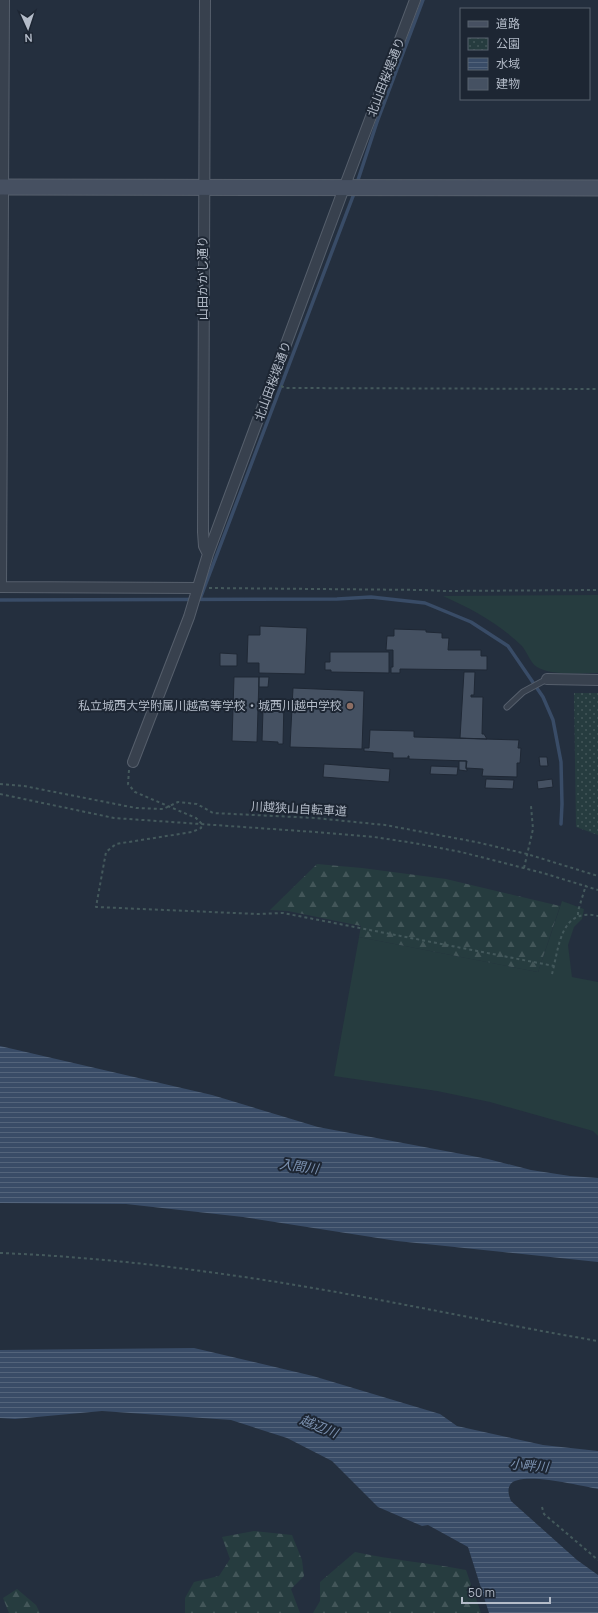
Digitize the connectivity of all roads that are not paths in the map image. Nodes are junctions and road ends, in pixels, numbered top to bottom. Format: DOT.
graph roads {
  1 [pos="4,0"];
  2 [pos="204,0"];
  3 [pos="415,0"];
  4 [pos="1,187"];
  5 [pos="204,188"];
  6 [pos="344,188"];
  7 [pos="598,188"];
  8 [pos="208,554"];
  9 [pos="1,586"];
  10 [pos="197,588"];
  11 [pos="545,680"];
  12 [pos="598,680"];
  13 [pos="507,708"];
  14 [pos="133,762"];
  1 -- 4 [label="street"];
  2 -- 5 [label="street, 山田かかし通り"];
  3 -- 6 [label="street, 北山田桜堤通り"];
  4 -- 5 [label="street"];
  4 -- 9 [label="street"];
  5 -- 6 [label="street"];
  5 -- 8 [label="street, 山田かかし通り"];
  6 -- 7 [label="street"];
  6 -- 8 [label="street, 北山田桜堤通り"];
  8 -- 10 [label="street, 北山田桜堤通り"];
  9 -- 10 [label="street"];
  10 -- 14 [label="street, 北山田桜堤通り"];
  11 -- 12 [label="street"];
  11 -- 13 [label="lane"];
}
